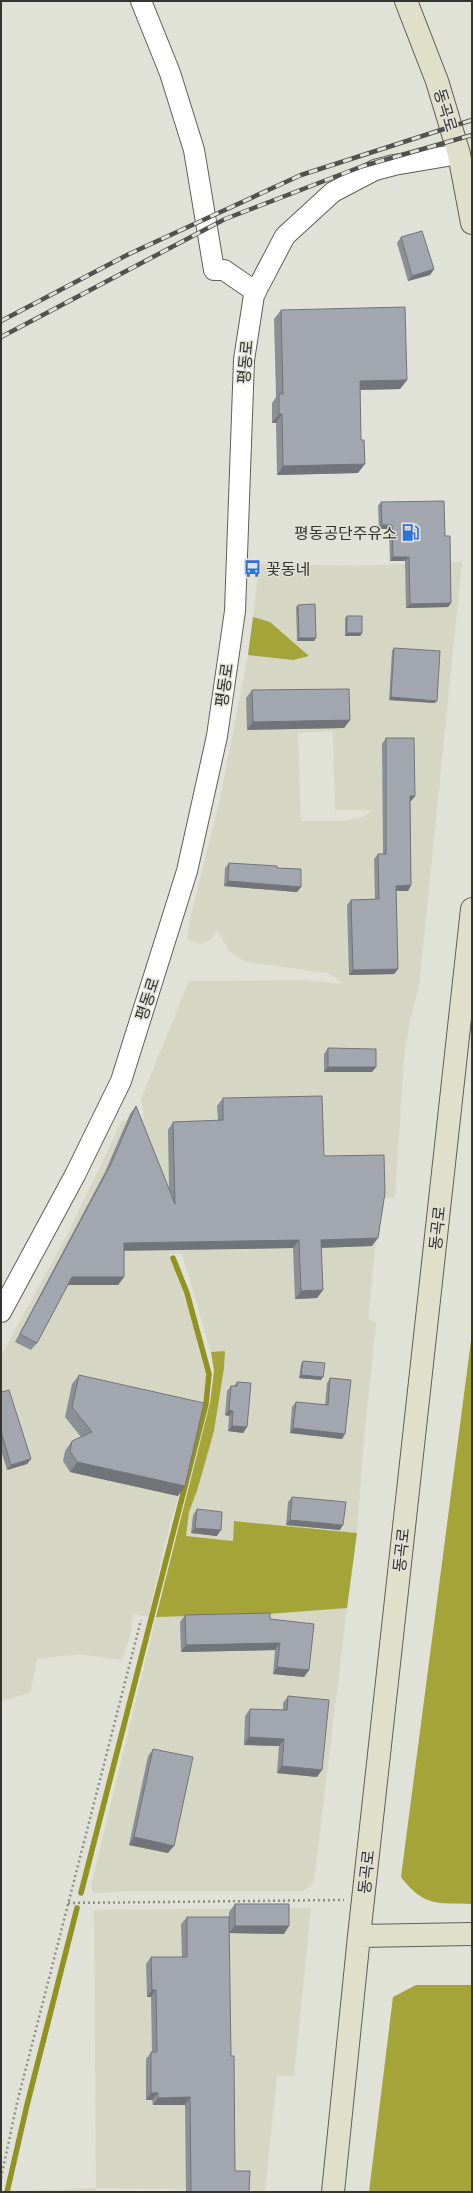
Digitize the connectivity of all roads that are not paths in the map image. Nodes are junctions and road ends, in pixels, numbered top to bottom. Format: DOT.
graph roads {
  1 [pos="141,1"];
  2 [pos="406,1"];
  3 [pos="466,154"];
  4 [pos="472,223"];
  5 [pos="256,292"];
  6 [pos="472,909"];
  7 [pos="1,1312"];
  8 [pos="472,1934"];
  9 [pos="359,1936"];
  10 [pos="333,2192"];
  1 -- 5 [label="street"];
  2 -- 3 [label="main road, 동곡로"];
  3 -- 4 [label="main road, 동곡로"];
  3 -- 5 [label="street, 평동로"];
  5 -- 7 [label="street, 평동로"];
  6 -- 9 [label="main road, 동곡로"];
  8 -- 9 [label="main road"];
  9 -- 10 [label="main road, 동곡로"];
}
